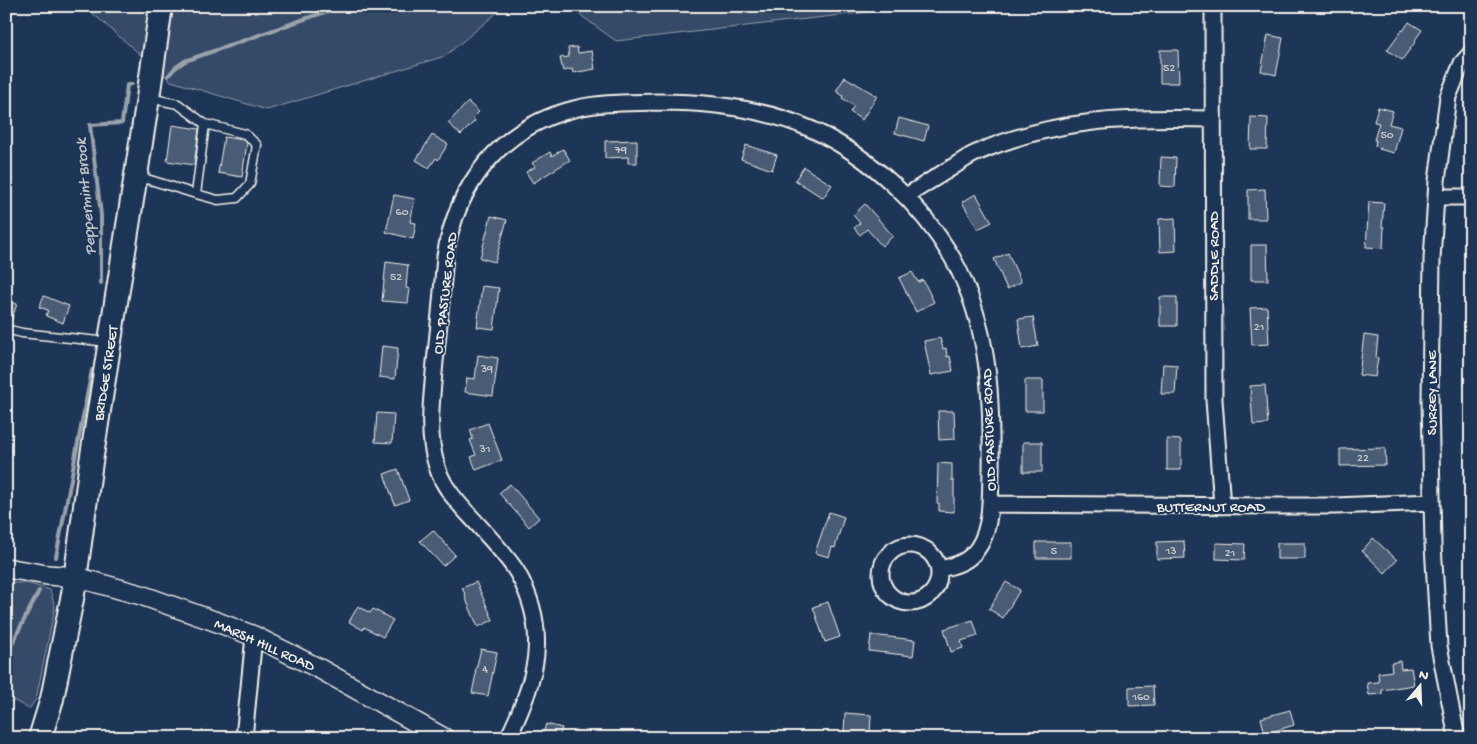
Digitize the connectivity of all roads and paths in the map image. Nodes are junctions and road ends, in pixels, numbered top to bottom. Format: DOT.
graph roads {
  1 [pos="161,6"];
  2 [pos="1213,6"];
  3 [pos="1471,53"];
  4 [pos="148,98"];
  5 [pos="1213,120"];
  6 [pos="205,124"];
  7 [pos="136,176"];
  8 [pos="196,194"];
  9 [pos="906,196"];
  10 [pos="1436,197"];
  11 [pos="1471,197"];
  12 [pos="6,329"];
  13 [pos="110,343"];
  14 [pos="1432,502"];
  15 [pos="990,504"];
  16 [pos="1222,506"];
  17 [pos="6,568"];
  18 [pos="940,569"];
  19 [pos="76,577"];
  20 [pos="254,636"];
  21 [pos="40,738"];
  22 [pos="244,738"];
  23 [pos="444,738"];
  24 [pos="508,738"];
  25 [pos="1457,738"];
  1 -- 4 [label="main road, BRIDGE STREET"];
  2 -- 5 [label="street, SADDLE ROAD"];
  3 -- 10 [label="street, SURREY LANE"];
  4 -- 6 [label="lane"];
  4 -- 7 [label="main road, BRIDGE STREET"];
  5 -- 9 [label="street"];
  5 -- 16 [label="street, SADDLE ROAD"];
  6 -- 8 [label="lane"];
  6 -- 8 [label="lane"];
  7 -- 8 [label="lane"];
  7 -- 13 [label="main road, BRIDGE STREET"];
  9 -- 15 [label="street, OLD PASTURE ROAD"];
  9 -- 24 [label="street, OLD PASTURE ROAD"];
  10 -- 11 [label="street"];
  10 -- 14 [label="street, SURREY LANE"];
  12 -- 13 [label="lane"];
  13 -- 19 [label="main road, BRIDGE STREET"];
  14 -- 16 [label="street, BUTTERNUT ROAD"];
  14 -- 25 [label="street, SURREY LANE"];
  15 -- 16 [label="street, BUTTERNUT ROAD"];
  15 -- 18 [label="street, OLD PASTURE ROAD"];
  17 -- 19 [label="street, MARSH HILL ROAD"];
  19 -- 20 [label="street, MARSH HILL ROAD"];
  19 -- 21 [label="main road, BRIDGE STREET"];
  20 -- 22 [label="street"];
  20 -- 23 [label="street, MARSH HILL ROAD"];
}
